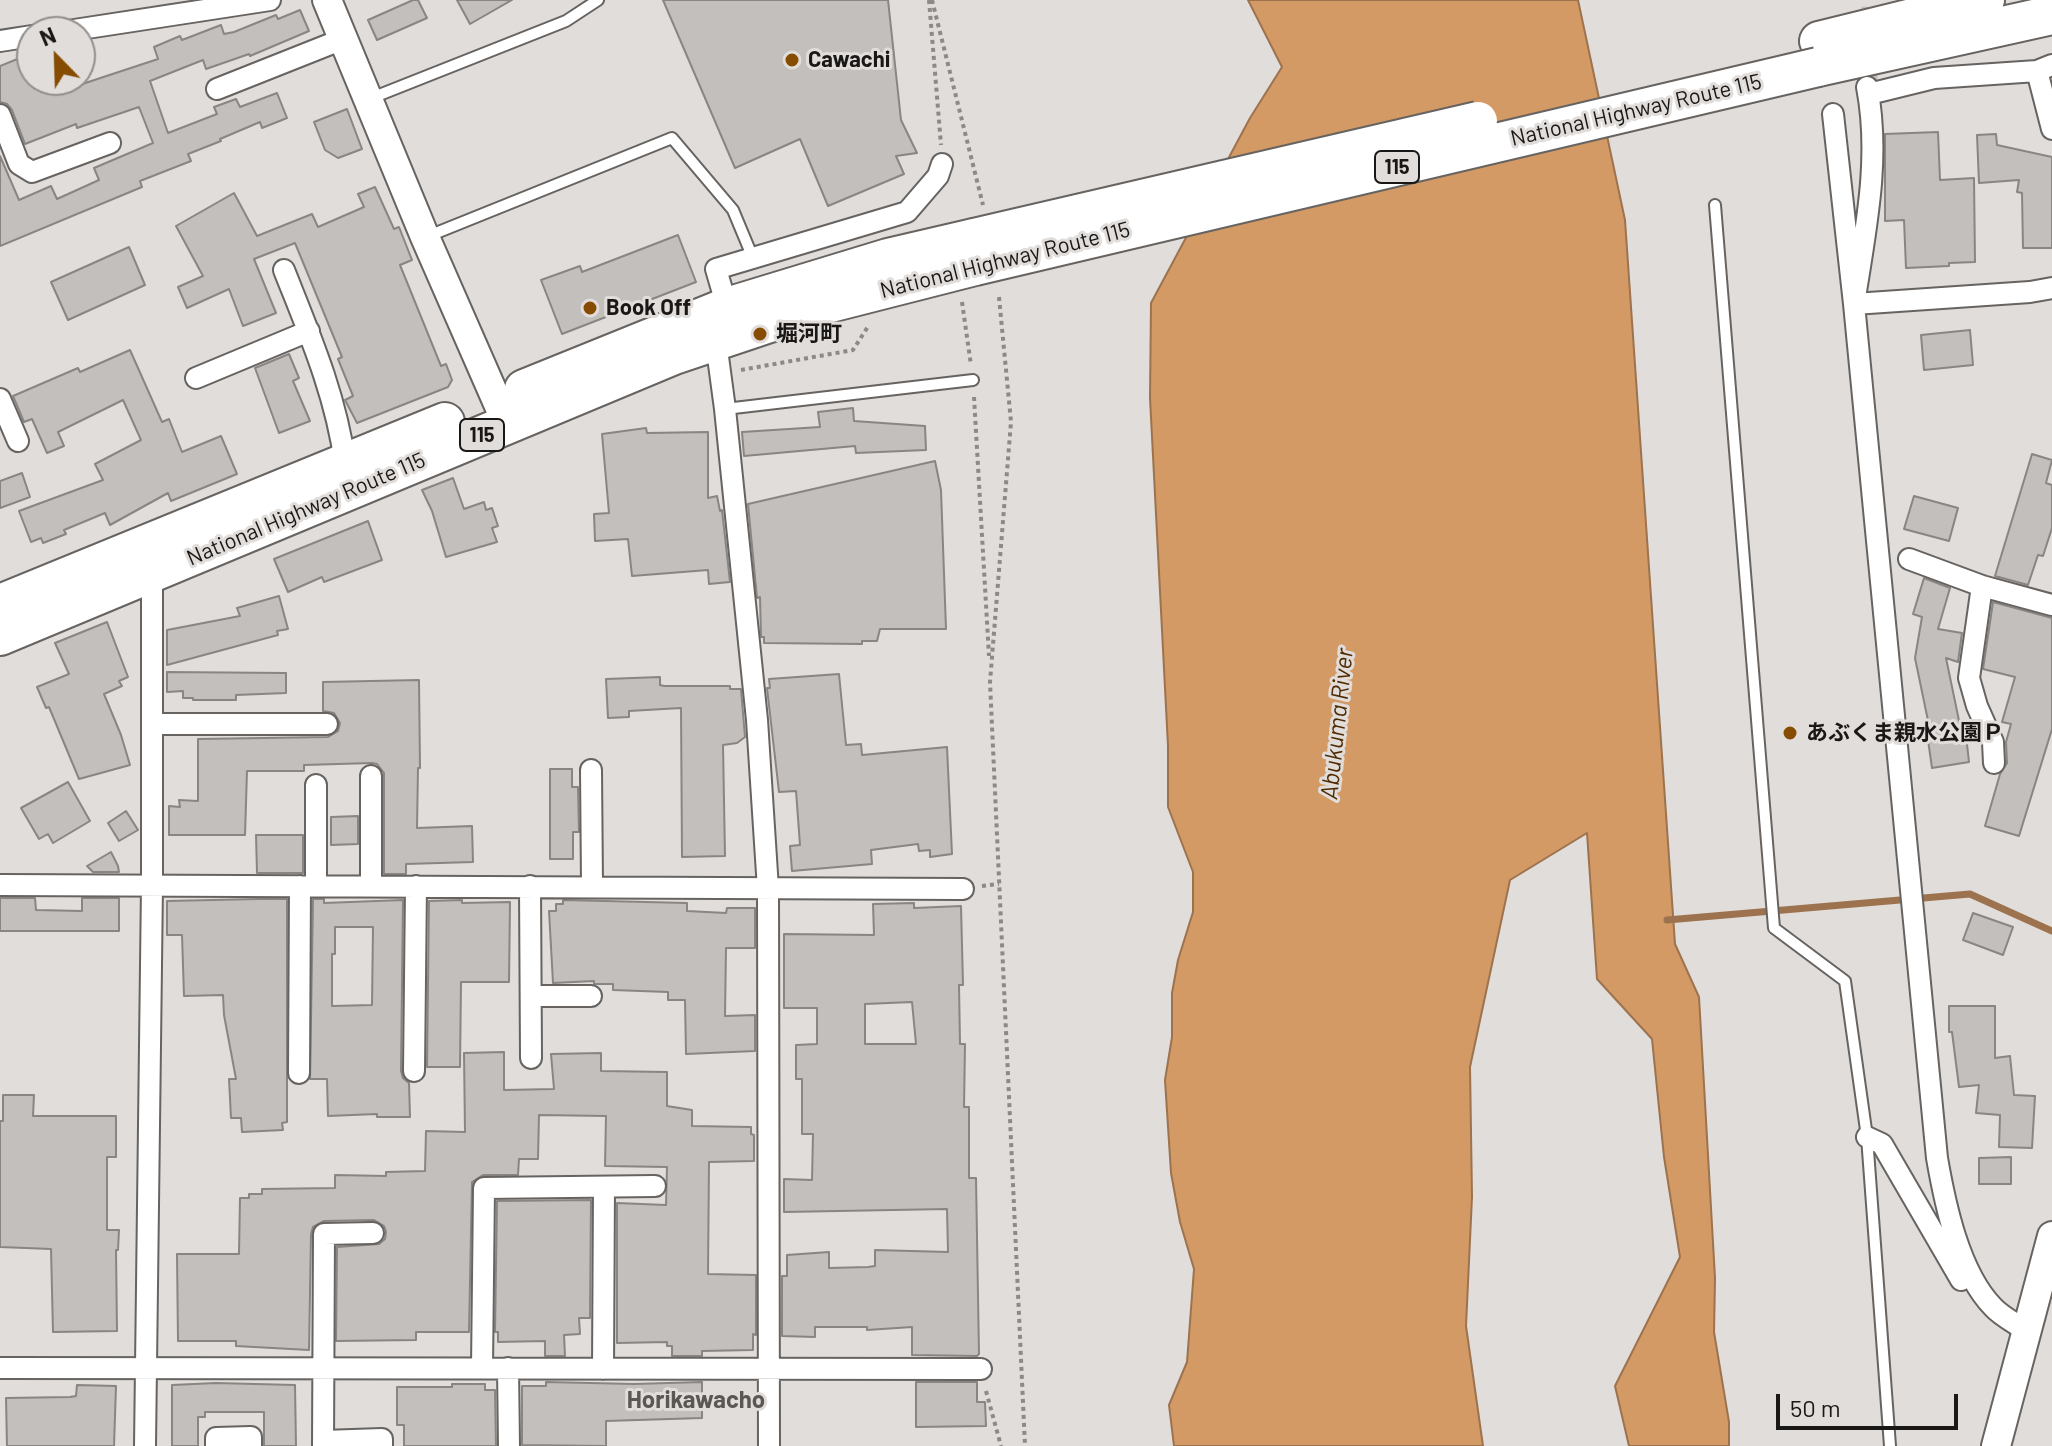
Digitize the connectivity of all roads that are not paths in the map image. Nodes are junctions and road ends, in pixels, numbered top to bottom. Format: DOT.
graph roads {
  1 [pos="270,0"];
  2 [pos="327,0"];
  3 [pos="598,0"];
  4 [pos="1985,0"];
  5 [pos="2052,15"];
  6 [pos="96,27"];
  7 [pos="343,39"];
  8 [pos="1815,55"];
  9 [pos="2044,68"];
  10 [pos="217,89"];
  11 [pos="367,100"];
  12 [pos="1833,114"];
  13 [pos="0,115"];
  14 [pos="2052,129"];
  15 [pos="110,143"];
  16 [pos="942,164"];
  17 [pos="1715,205"];
  18 [pos="425,237"];
  19 [pos="753,258"];
  20 [pos="284,270"];
  21 [pos="2052,288"];
  22 [pos="1854,304"];
  23 [pos="309,331"];
  24 [pos="721,341"];
  25 [pos="196,378"];
  26 [pos="973,380"];
  27 [pos="0,399"];
  28 [pos="725,409"];
  29 [pos="502,413"];
  30 [pos="18,441"];
  31 [pos="345,463"];
  32 [pos="1909,559"];
  33 [pos="145,560"];
  34 [pos="1982,586"];
  35 [pos="0,604"];
  36 [pos="2052,605"];
  37 [pos="0,636"];
  38 [pos="152,724"];
  39 [pos="327,724"];
  40 [pos="1994,763"];
  41 [pos="591,770"];
  42 [pos="371,776"];
  43 [pos="316,785"];
  44 [pos="0,885"];
  45 [pos="152,885"];
  46 [pos="592,885"];
  47 [pos="308,886"];
  48 [pos="371,886"];
  49 [pos="416,886"];
  50 [pos="530,886"];
  51 [pos="768,889"];
  52 [pos="963,889"];
  53 [pos="531,996"];
  54 [pos="591,996"];
  55 [pos="531,1058"];
  56 [pos="414,1071"];
  57 [pos="299,1073"];
  58 [pos="1867,1137"];
  59 [pos="655,1186"];
  60 [pos="604,1187"];
  61 [pos="373,1233"];
  62 [pos="2052,1236"];
  63 [pos="1993,1307"];
  64 [pos="2028,1332"];
  65 [pos="323,1367"];
  66 [pos="0,1368"];
  67 [pos="482,1368"];
  68 [pos="508,1368"];
  69 [pos="146,1369"];
  70 [pos="603,1369"];
  71 [pos="981,1369"];
  72 [pos="770,1371"];
  73 [pos="323,1443"];
  74 [pos="145,1446"];
  75 [pos="216,1446"];
  76 [pos="251,1446"];
  77 [pos="382,1446"];
  78 [pos="509,1446"];
  79 [pos="769,1446"];
  80 [pos="1890,1446"];
  81 [pos="1996,1446"];
  1 -- 6 [label="street"];
  2 -- 7 [label="street"];
  3 -- 11 [label="lane"];
  4 -- 8 [label="highway, National Highway Route 115 / 115"];
  5 -- 8 [label="highway, National Highway Route 115 / 115"];
  7 -- 10 [label="street"];
  7 -- 11 [label="street"];
  8 -- 24 [label="highway, National Highway Route 115 / 115, bridge"];
  9 -- 14 [label="street"];
  9 -- 22 [label="street"];
  11 -- 18 [label="street"];
  12 -- 22 [label="street"];
  13 -- 15 [label="street"];
  16 -- 19 [label="street"];
  17 -- 58 [label="lane"];
  18 -- 19 [label="lane"];
  18 -- 29 [label="street"];
  19 -- 24 [label="street"];
  20 -- 23 [label="street"];
  21 -- 22 [label="street"];
  22 -- 63 [label="street"];
  23 -- 25 [label="street"];
  23 -- 31 [label="street"];
  24 -- 28 [label="street"];
  24 -- 29 [label="highway, National Highway Route 115 / 115"];
  26 -- 28 [label="lane"];
  27 -- 30 [label="street"];
  28 -- 51 [label="street"];
  29 -- 31 [label="highway, National Highway Route 115 / 115"];
  29 -- 33 [label="highway, National Highway Route 115 / 115"];
  31 -- 33 [label="highway, National Highway Route 115 / 115"];
  32 -- 34 [label="street"];
  33 -- 35 [label="highway, National Highway Route 115 / 115"];
  33 -- 37 [label="highway, National Highway Route 115 / 115"];
  33 -- 38 [label="street"];
  34 -- 36 [label="street"];
  34 -- 40 [label="street"];
  38 -- 39 [label="street"];
  38 -- 45 [label="street"];
  41 -- 46 [label="street"];
  42 -- 48 [label="street"];
  43 -- 47 [label="street"];
  44 -- 45 [label="street"];
  45 -- 47 [label="street"];
  45 -- 69 [label="street"];
  46 -- 50 [label="street"];
  46 -- 51 [label="street"];
  47 -- 48 [label="street"];
  47 -- 57 [label="street"];
  48 -- 49 [label="street"];
  49 -- 50 [label="street"];
  49 -- 56 [label="street"];
  50 -- 53 [label="street"];
  51 -- 52 [label="street"];
  51 -- 72 [label="street"];
  53 -- 54 [label="street"];
  53 -- 55 [label="street"];
  58 -- 63 [label="street"];
  58 -- 80 [label="lane"];
  59 -- 60 [label="street"];
  60 -- 67 [label="street"];
  60 -- 70 [label="street"];
  61 -- 65 [label="street"];
  62 -- 64 [label="street"];
  63 -- 64 [label="street"];
  64 -- 81 [label="street"];
  65 -- 67 [label="street"];
  65 -- 69 [label="street"];
  65 -- 73 [label="street"];
  66 -- 69 [label="street"];
  67 -- 68 [label="street"];
  68 -- 70 [label="street"];
  68 -- 78 [label="street"];
  69 -- 74 [label="street"];
  70 -- 72 [label="street"];
  71 -- 72 [label="street"];
  72 -- 79 [label="street"];
  73 -- 77 [label="street"];
  75 -- 76 [label="street"];
}
